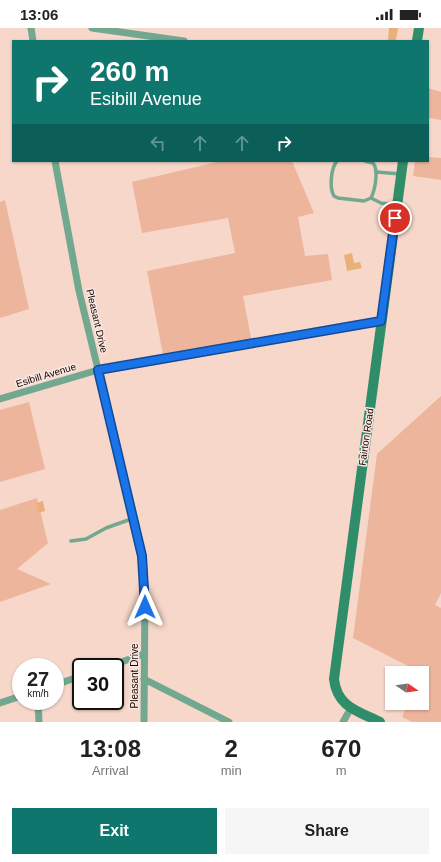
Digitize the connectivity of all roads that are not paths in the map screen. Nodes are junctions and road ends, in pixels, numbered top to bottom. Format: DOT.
graph roads {
  1 [pos="32,28"];
  2 [pos="92,28"];
  3 [pos="419,28"];
  4 [pos="33,40"];
  5 [pos="177,40"];
  6 [pos="417,40"];
  7 [pos="54,162"];
  8 [pos="336,162"];
  9 [pos="369,162"];
  10 [pos="403,162"];
  11 [pos="376,172"];
  12 [pos="401,174"];
  13 [pos="372,198"];
  14 [pos="397,205"];
  15 [pos="381,321"];
  16 [pos="98,370"];
  17 [pos="0,399"];
  18 [pos="134,518"];
  19 [pos="71,541"];
  20 [pos="144,654"];
  21 [pos="124,661"];
  22 [pos="144,679"];
  23 [pos="12,699"];
  24 [pos="0,703"];
  25 [pos="351,708"];
  26 [pos="38,710"];
  27 [pos="39,722"];
  28 [pos="144,722"];
  29 [pos="229,722"];
  30 [pos="343,722"];
  31 [pos="380,722"];
  1 -- 4 [label="street"];
  2 -- 5 [label="street"];
  3 -- 6 [label="main road"];
  7 -- 16 [label="street, Pleasant Drive"];
  8 -- 13 [label="lane"];
  9 -- 11 [label="lane"];
  10 -- 12 [label="main road, Fairton Road"];
  11 -- 12 [label="lane"];
  11 -- 13 [label="lane"];
  12 -- 14 [label="main road, Fairton Road"];
  13 -- 14 [label="lane"];
  14 -- 15 [label="main road, Fairton Road"];
  15 -- 16 [label="street, Esibill Avenue"];
  15 -- 25 [label="main road, Fairton Road"];
  16 -- 17 [label="street, Esibill Avenue"];
  16 -- 18 [label="street, Pleasant Drive"];
  18 -- 19 [label="lane"];
  18 -- 20 [label="street, Pleasant Drive"];
  20 -- 21 [label="street"];
  20 -- 22 [label="street, Pleasant Drive"];
  22 -- 28 [label="street, Pleasant Drive"];
  22 -- 29 [label="street"];
  23 -- 24 [label="street"];
  25 -- 30 [label="street"];
  25 -- 31 [label="main road"];
  26 -- 27 [label="street"];
}
